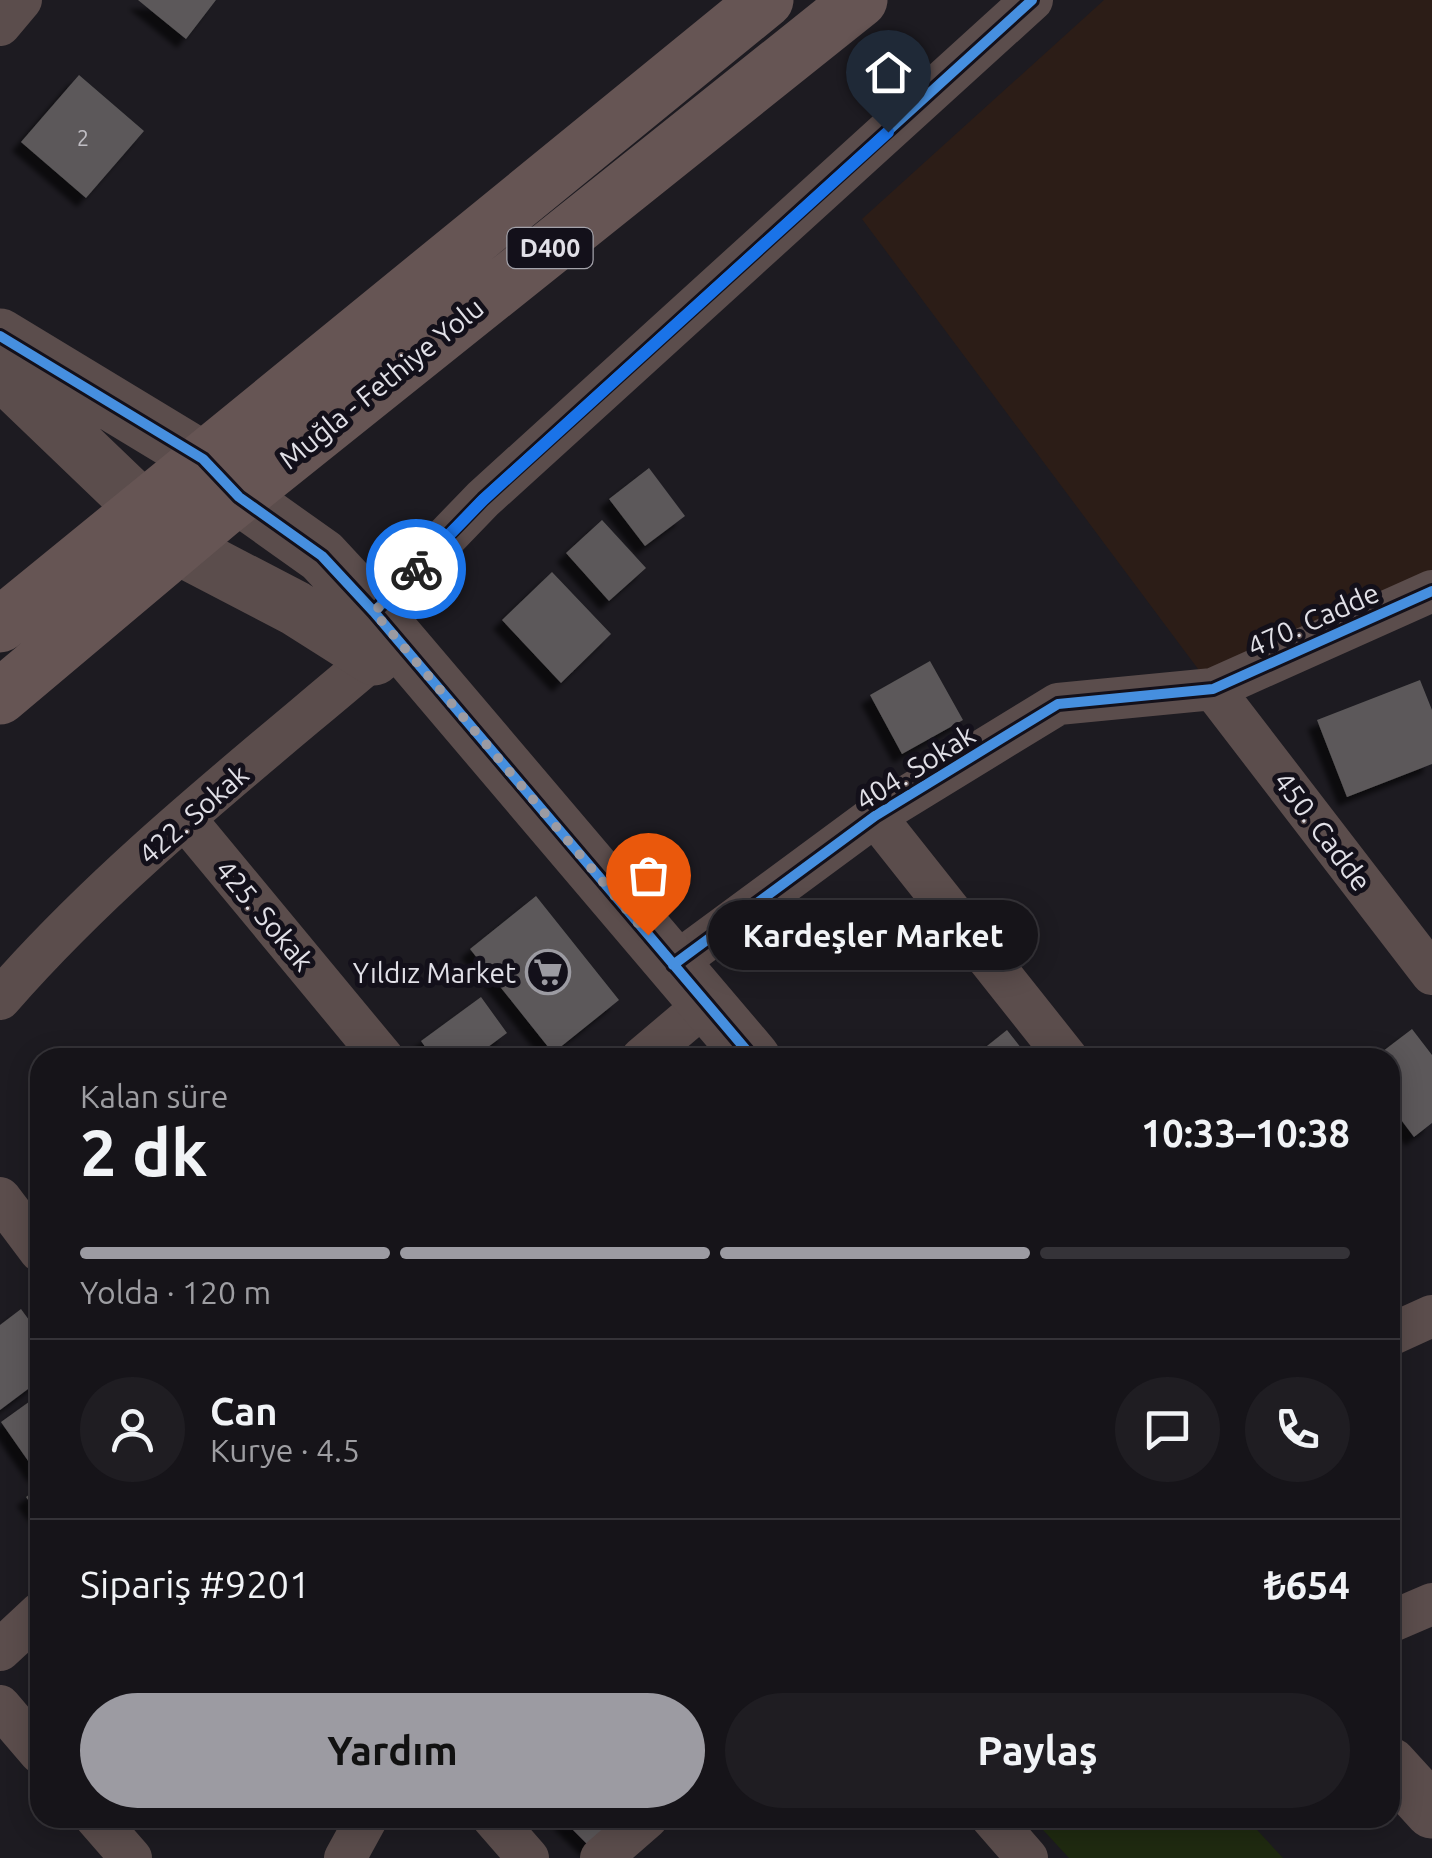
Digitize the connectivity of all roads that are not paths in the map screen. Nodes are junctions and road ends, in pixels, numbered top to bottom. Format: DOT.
graph roads {
  1 [pos="21,0"];
  2 [pos="766,0"];
  3 [pos="860,0"];
  4 [pos="1032,0"];
  5 [pos="0,24"];
  6 [pos="0,336"];
  7 [pos="0,371"];
  8 [pos="220,477"];
  9 [pos="161,528"];
  10 [pos="238,576"];
  11 [pos="1432,590"];
  12 [pos="116,599"];
  13 [pos="0,625"];
  14 [pos="376,627"];
  15 [pos="1213,689"];
  16 [pos="0,697"];
  17 [pos="875,816"];
  18 [pos="185,819"];
  19 [pos="1432,974"];
  20 [pos="690,984"];
  21 [pos="0,999"];
  22 [pos="375,1048"];
  23 [pos="648,1048"];
  24 [pos="744,1048"];
  25 [pos="1059,1048"];
  26 [pos="0,1198"];
  27 [pos="30,1237"];
  28 [pos="1432,1316"];
  29 [pos="1400,1330"];
  30 [pos="1432,1604"];
  31 [pos="1400,1618"];
  32 [pos="30,1622"];
  33 [pos="0,1650"];
  34 [pos="0,1706"];
  35 [pos="30,1741"];
  36 [pos="1400,1776"];
  37 [pos="1432,1811"];
  38 [pos="104,1828"];
  39 [pos="362,1828"];
  40 [pos="501,1828"];
  41 [pos="634,1828"];
  42 [pos="1000,1828"];
  43 [pos="130,1858"];
  44 [pos="345,1858"];
  45 [pos="528,1858"];
  46 [pos="600,1858"];
  47 [pos="1026,1858"];
  1 -- 5 [label="street"];
  2 -- 8 [label="highway, Muğla - Fethiye Yolu / D400"];
  3 -- 8 [label="highway, Muğla - Fethiye Yolu / D400"];
  4 -- 14 [label="street, 422. Sokak"];
  6 -- 8 [label="street"];
  7 -- 9 [label="street"];
  8 -- 9 [label="highway, Muğla - Fethiye Yolu / D400"];
  8 -- 14 [label="street"];
  9 -- 10 [label="street"];
  9 -- 12 [label="highway, Muğla - Fethiye Yolu / D400"];
  9 -- 13 [label="highway, Muğla - Fethiye Yolu / D400"];
  10 -- 12 [label="street"];
  10 -- 14 [label="street"];
  11 -- 15 [label="street, 470. Cadde"];
  12 -- 16 [label="highway, Muğla - Fethiye Yolu / D400"];
  14 -- 18 [label="street, 422. Sokak"];
  14 -- 20 [label="street"];
  15 -- 17 [label="street, 404. Sokak"];
  15 -- 19 [label="street, 450. Cadde"];
  17 -- 20 [label="street, 404. Sokak"];
  17 -- 25 [label="street"];
  18 -- 21 [label="street, 422. Sokak"];
  18 -- 22 [label="street, 425. Sokak"];
  20 -- 23 [label="street, 404. Sokak"];
  20 -- 24 [label="street"];
  26 -- 27 [label="street"];
  28 -- 29 [label="street"];
  30 -- 31 [label="street"];
  32 -- 33 [label="street"];
  34 -- 35 [label="street"];
  36 -- 37 [label="street"];
  38 -- 43 [label="street"];
  39 -- 44 [label="street"];
  40 -- 45 [label="street"];
  41 -- 46 [label="street"];
  42 -- 47 [label="street"];
}
